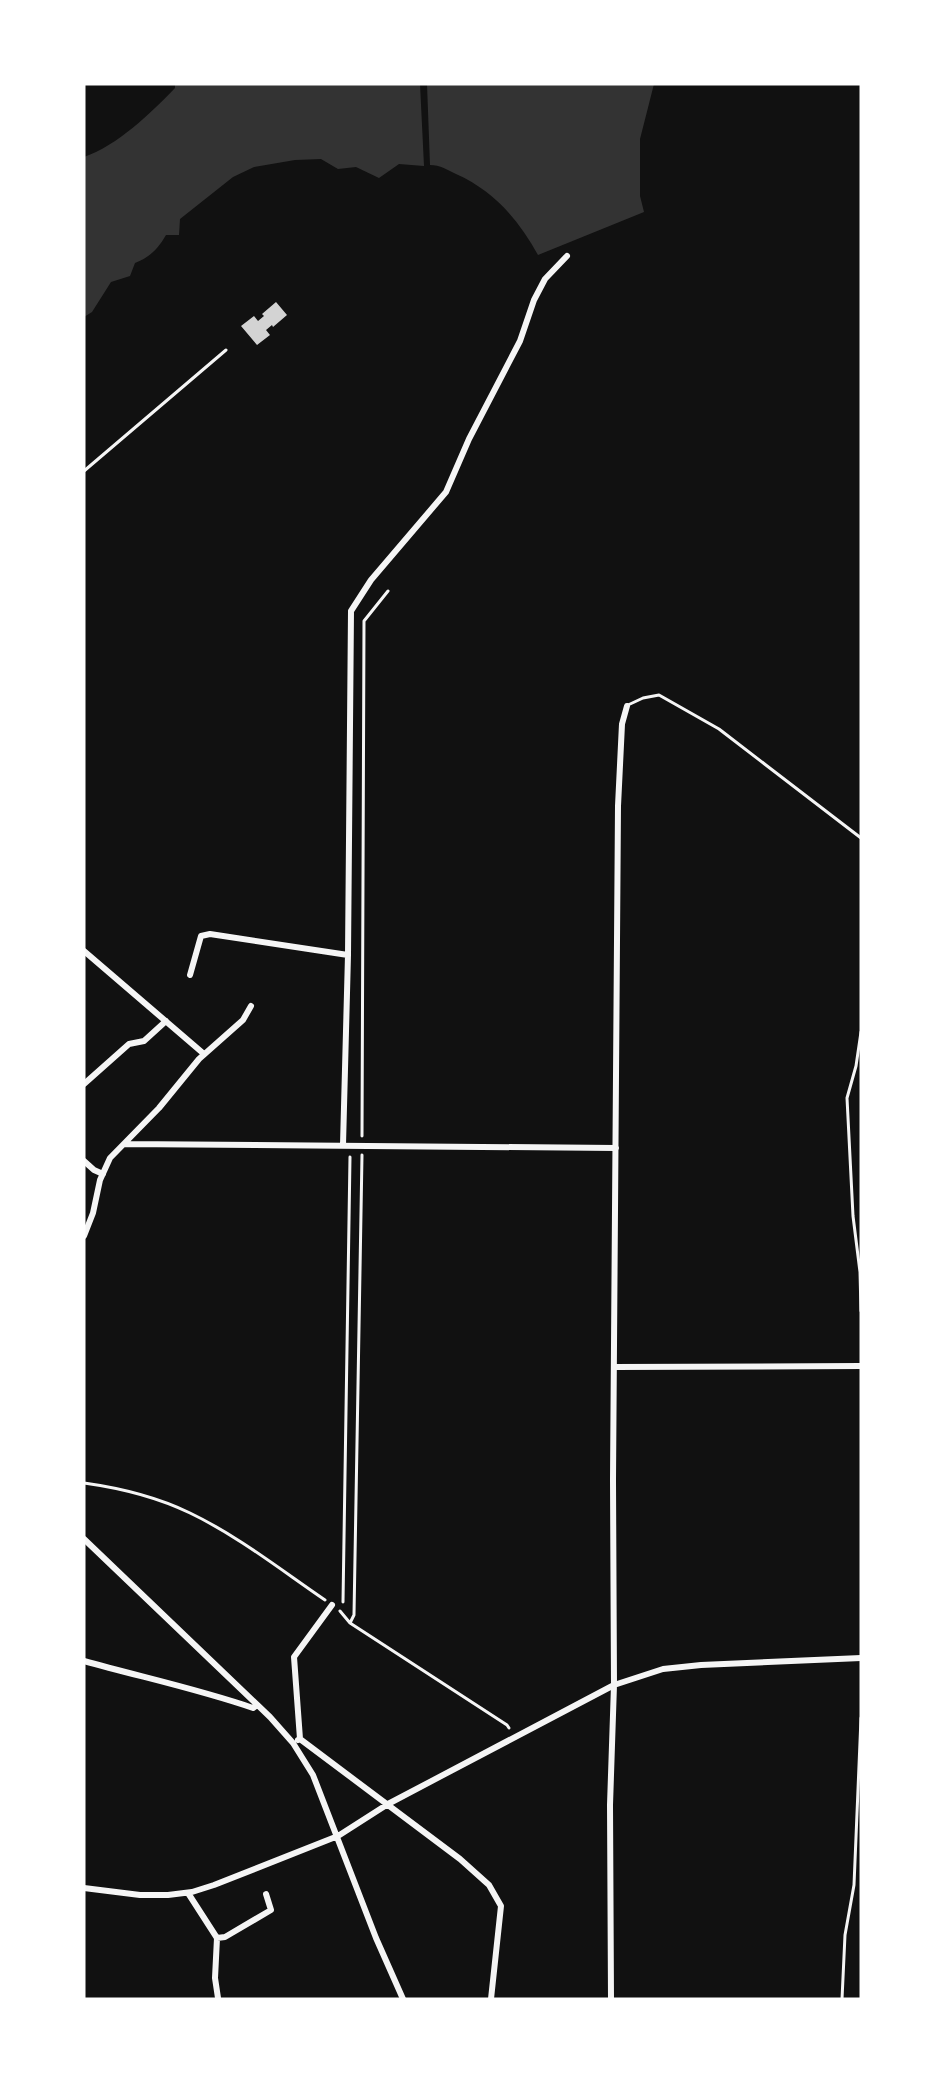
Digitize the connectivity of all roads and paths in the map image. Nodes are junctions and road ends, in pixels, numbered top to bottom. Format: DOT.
graph roads {
  1 [pos="567,256"];
  2 [pos="226,350"];
  3 [pos="84,471"];
  4 [pos="388,591"];
  5 [pos="627,706"];
  6 [pos="861,838"];
  7 [pos="84,951"];
  8 [pos="348,955"];
  9 [pos="190,975"];
  10 [pos="251,1006"];
  11 [pos="166,1021"];
  12 [pos="861,1032"];
  13 [pos="204,1054"];
  14 [pos="84,1084"];
  15 [pos="124,1144"];
  16 [pos="354,1145"];
  17 [pos="616,1148"];
  18 [pos="84,1161"];
  19 [pos="103,1174"];
  20 [pos="86,1225"];
  21 [pos="84,1236"];
  22 [pos="861,1311"];
  23 [pos="861,1366"];
  24 [pos="614,1367"];
  25 [pos="84,1483"];
  26 [pos="84,1539"];
  27 [pos="332,1605"];
  28 [pos="350,1623"];
  29 [pos="861,1658"];
  30 [pos="84,1662"];
  31 [pos="614,1685"];
  32 [pos="257,1705"];
  33 [pos="861,1718"];
  34 [pos="514,1737"];
  35 [pos="300,1739"];
  36 [pos="293,1743"];
  37 [pos="388,1804"];
  38 [pos="338,1836"];
  39 [pos="84,1888"];
  40 [pos="188,1893"];
  41 [pos="266,1894"];
  42 [pos="217,1938"];
  43 [pos="218,1998"];
  44 [pos="403,1999"];
  45 [pos="491,1999"];
  46 [pos="611,1999"];
  47 [pos="842,1999"];
  1 -- 8 [label="street"];
  2 -- 3 [label="path"];
  4 -- 16 [label="path"];
  5 -- 6 [label="lane"];
  5 -- 17 [label="street"];
  7 -- 11 [label="street"];
  8 -- 9 [label="street"];
  8 -- 16 [label="street"];
  10 -- 13 [label="street"];
  11 -- 13 [label="street"];
  11 -- 14 [label="street"];
  12 -- 22 [label="path"];
  13 -- 15 [label="street"];
  15 -- 16 [label="street"];
  15 -- 19 [label="street"];
  16 -- 17 [label="street"];
  16 -- 28 [label="path"];
  16 -- 28 [label="path"];
  17 -- 24 [label="street"];
  18 -- 19 [label="street"];
  19 -- 20 [label="street"];
  20 -- 21 [label="street"];
  23 -- 24 [label="street"];
  24 -- 31 [label="street"];
  25 -- 27 [label="path"];
  26 -- 32 [label="street"];
  27 -- 35 [label="street"];
  28 -- 34 [label="path"];
  29 -- 31 [label="street"];
  30 -- 32 [label="street"];
  31 -- 34 [label="street"];
  31 -- 46 [label="street"];
  32 -- 36 [label="street"];
  33 -- 47 [label="path"];
  34 -- 37 [label="street"];
  35 -- 36 [label="street"];
  35 -- 37 [label="street"];
  36 -- 38 [label="street"];
  37 -- 38 [label="street"];
  37 -- 45 [label="street"];
  38 -- 40 [label="street"];
  38 -- 44 [label="street"];
  39 -- 40 [label="street"];
  40 -- 42 [label="street"];
  41 -- 42 [label="street"];
  42 -- 43 [label="street"];
}
